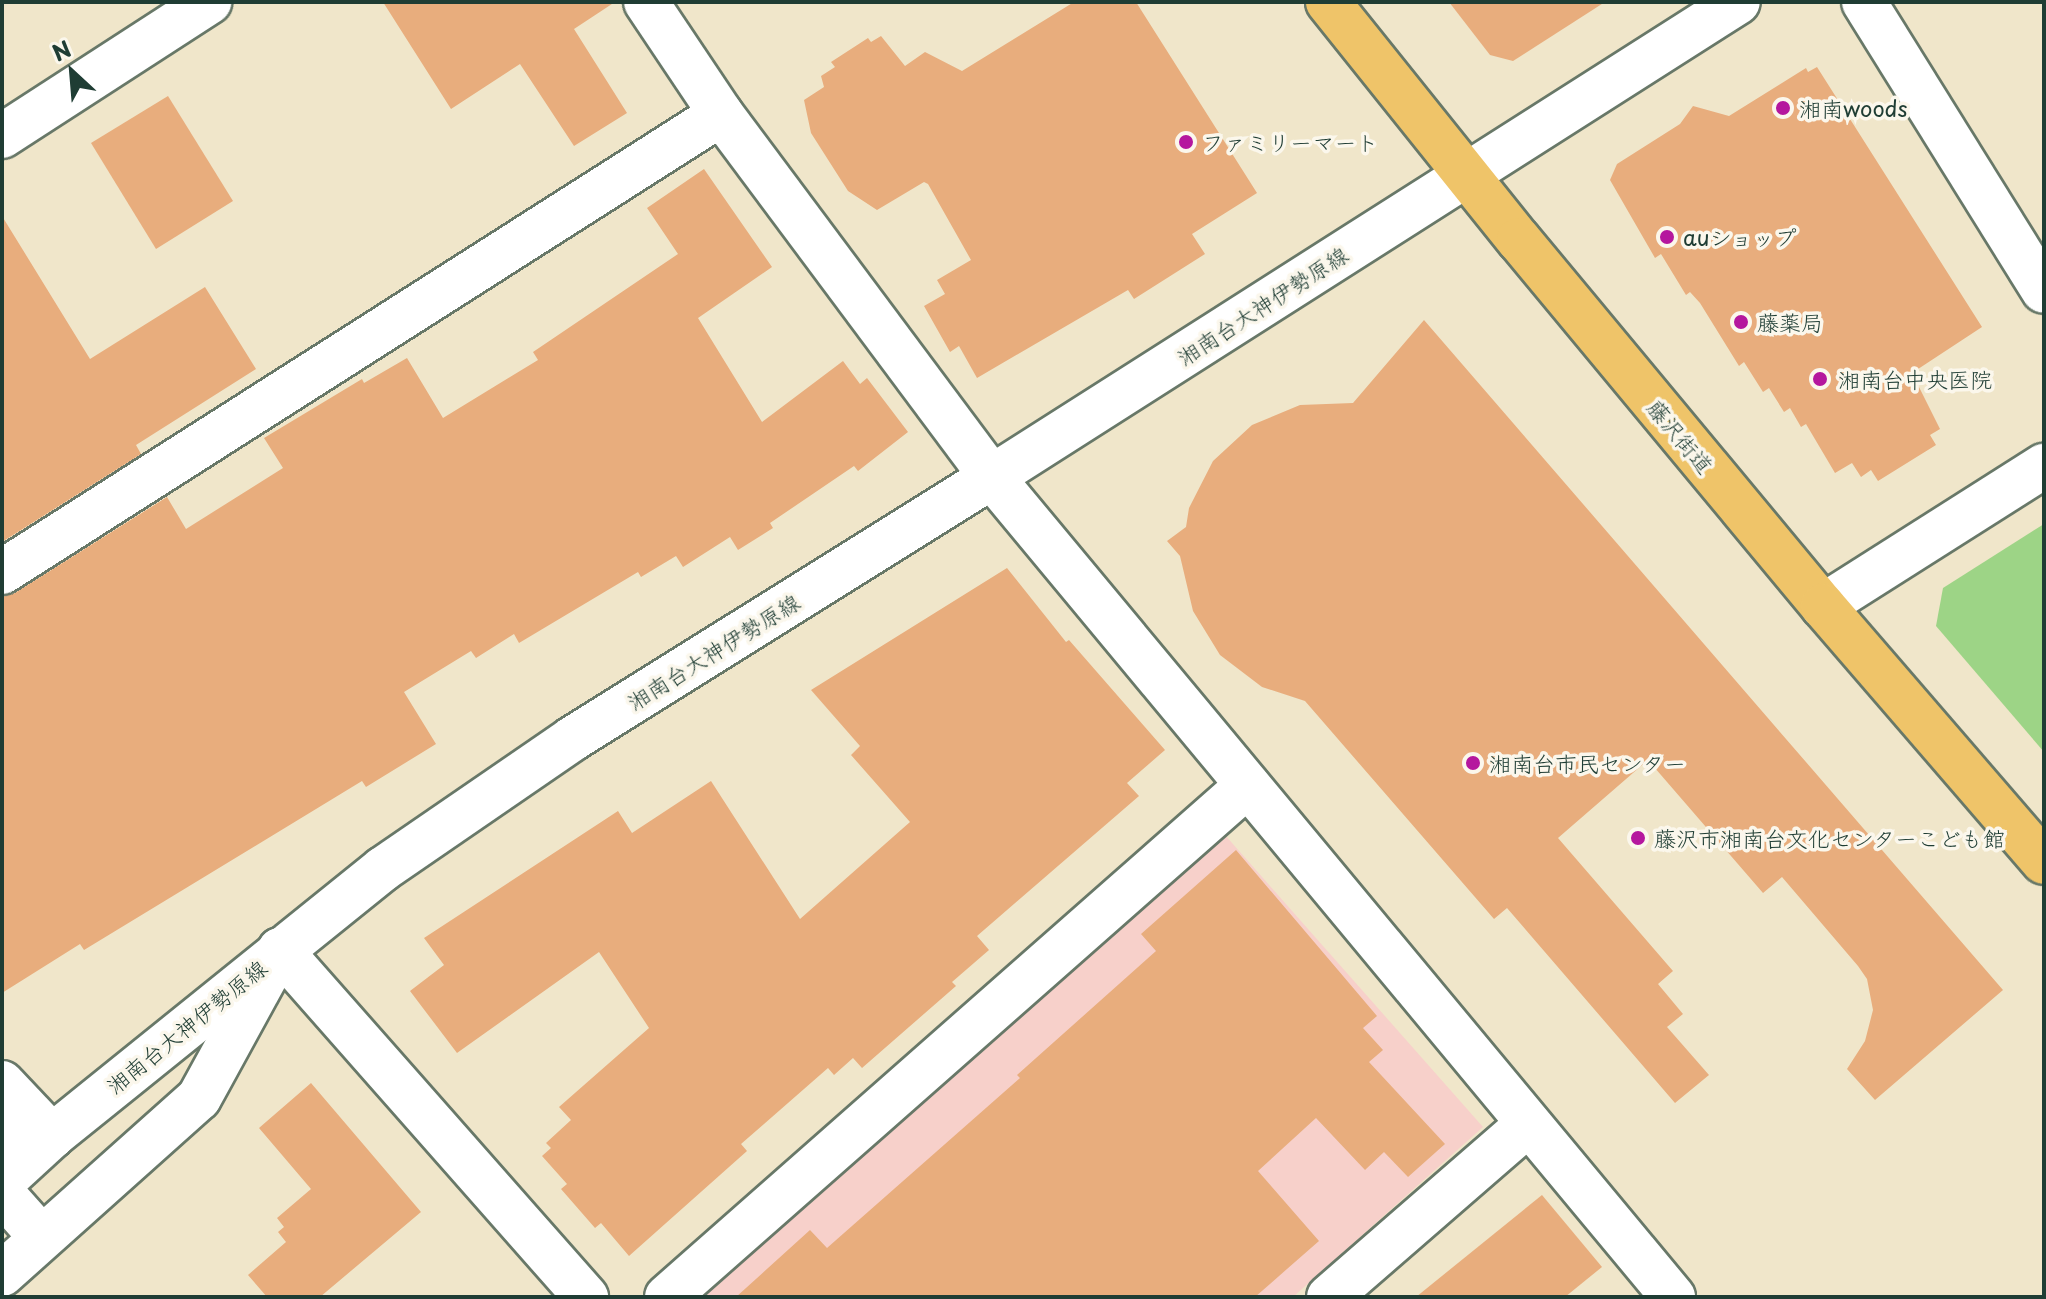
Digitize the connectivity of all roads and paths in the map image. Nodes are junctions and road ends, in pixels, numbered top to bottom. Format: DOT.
graph roads {
  1 [pos="209,2"];
  2 [pos="646,2"];
  3 [pos="1328,2"];
  4 [pos="1738,2"];
  5 [pos="1864,2"];
  6 [pos="721,114"];
  7 [pos="2,136"];
  8 [pos="1465,175"];
  9 [pos="2042,283"];
  10 [pos="2044,466"];
  11 [pos="992,477"];
  12 [pos="2,572"];
  13 [pos="1823,606"];
  14 [pos="1248,785"];
  15 [pos="2044,862"];
  16 [pos="280,950"];
  17 [pos="2,1083"];
  18 [pos="1528,1124"];
  19 [pos="2,1135"];
  20 [pos="52,1136"];
  21 [pos="2,1182"];
  22 [pos="2,1193"];
  23 [pos="41,1237"];
  24 [pos="2,1274"];
  25 [pos="586,1297"];
  26 [pos="667,1297"];
  27 [pos="1329,1297"];
  28 [pos="1673,1297"];
  1 -- 7 [label="street"];
  2 -- 6 [label="street"];
  3 -- 8 [label="highway, 藤沢街道"];
  4 -- 8 [label="street, 湘南台大神伊勢原線"];
  5 -- 9 [label="street"];
  6 -- 11 [label="street"];
  6 -- 12 [label="street"];
  8 -- 11 [label="street, 湘南台大神伊勢原線"];
  8 -- 13 [label="highway, 藤沢街道"];
  10 -- 13 [label="street"];
  11 -- 14 [label="street"];
  11 -- 16 [label="street, 湘南台大神伊勢原線"];
  13 -- 15 [label="highway, 藤沢街道"];
  14 -- 18 [label="street"];
  14 -- 26 [label="street"];
  16 -- 20 [label="street, 湘南台大神伊勢原線"];
  16 -- 23 [label="street"];
  16 -- 25 [label="street"];
  17 -- 20 [label="street"];
  18 -- 27 [label="street"];
  18 -- 28 [label="street"];
  19 -- 20 [label="street"];
  20 -- 21 [label="street, 湘南台大神伊勢原線"];
  22 -- 23 [label="street"];
  23 -- 24 [label="street"];
}
